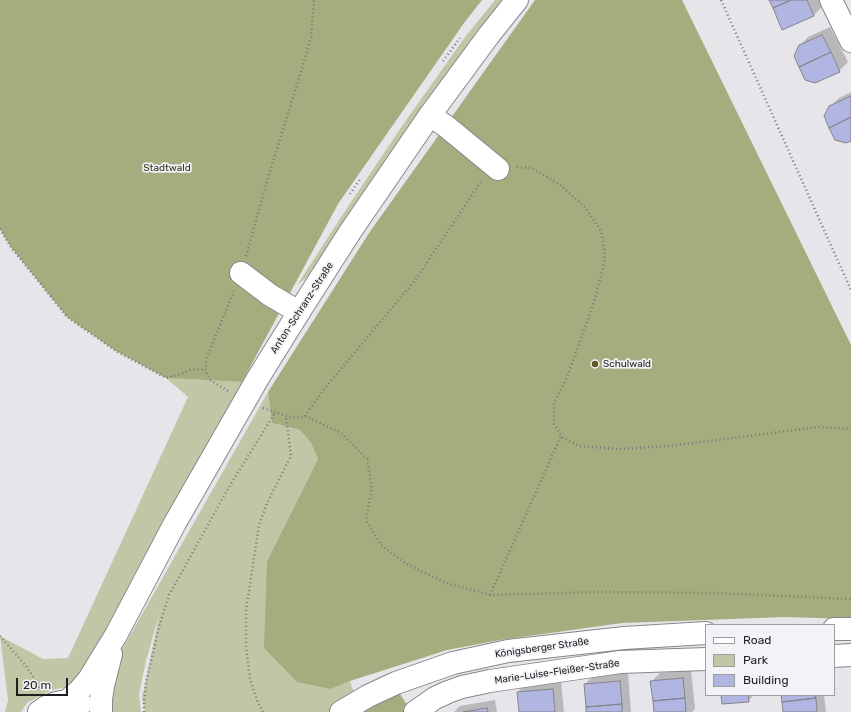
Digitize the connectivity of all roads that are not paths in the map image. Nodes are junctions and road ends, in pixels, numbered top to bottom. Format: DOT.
graph roads {
  1 [pos="517,0"];
  2 [pos="831,0"];
  3 [pos="851,41"];
  4 [pos="430,116"];
  5 [pos="498,169"];
  6 [pos="241,272"];
  7 [pos="299,312"];
  8 [pos="835,629"];
  9 [pos="851,629"];
  10 [pos="705,633"];
  11 [pos="116,635"];
  12 [pos="851,655"];
  13 [pos="835,656"];
  14 [pos="705,659"];
  15 [pos="51,706"];
  16 [pos="96,712"];
  17 [pos="101,712"];
  18 [pos="342,712"];
  19 [pos="415,712"];
  1 -- 4 [label="main road, Anton-Schranz-Straße"];
  2 -- 3 [label="main road"];
  4 -- 5 [label="main road"];
  4 -- 7 [label="main road, Anton-Schranz-Straße"];
  6 -- 7 [label="main road"];
  7 -- 11 [label="main road, Anton-Schranz-Straße"];
  8 -- 9 [label="main road"];
  10 -- 18 [label="main road, Königsberger Straße"];
  11 -- 15 [label="main road, Anton-Schranz-Straße"];
  11 -- 17 [label="main road, Anton-Schranz-Straße"];
  12 -- 13 [label="main road"];
  14 -- 19 [label="main road, Marie-Luise-Fleißer-Straße"];
  15 -- 16 [label="main road"];
}
